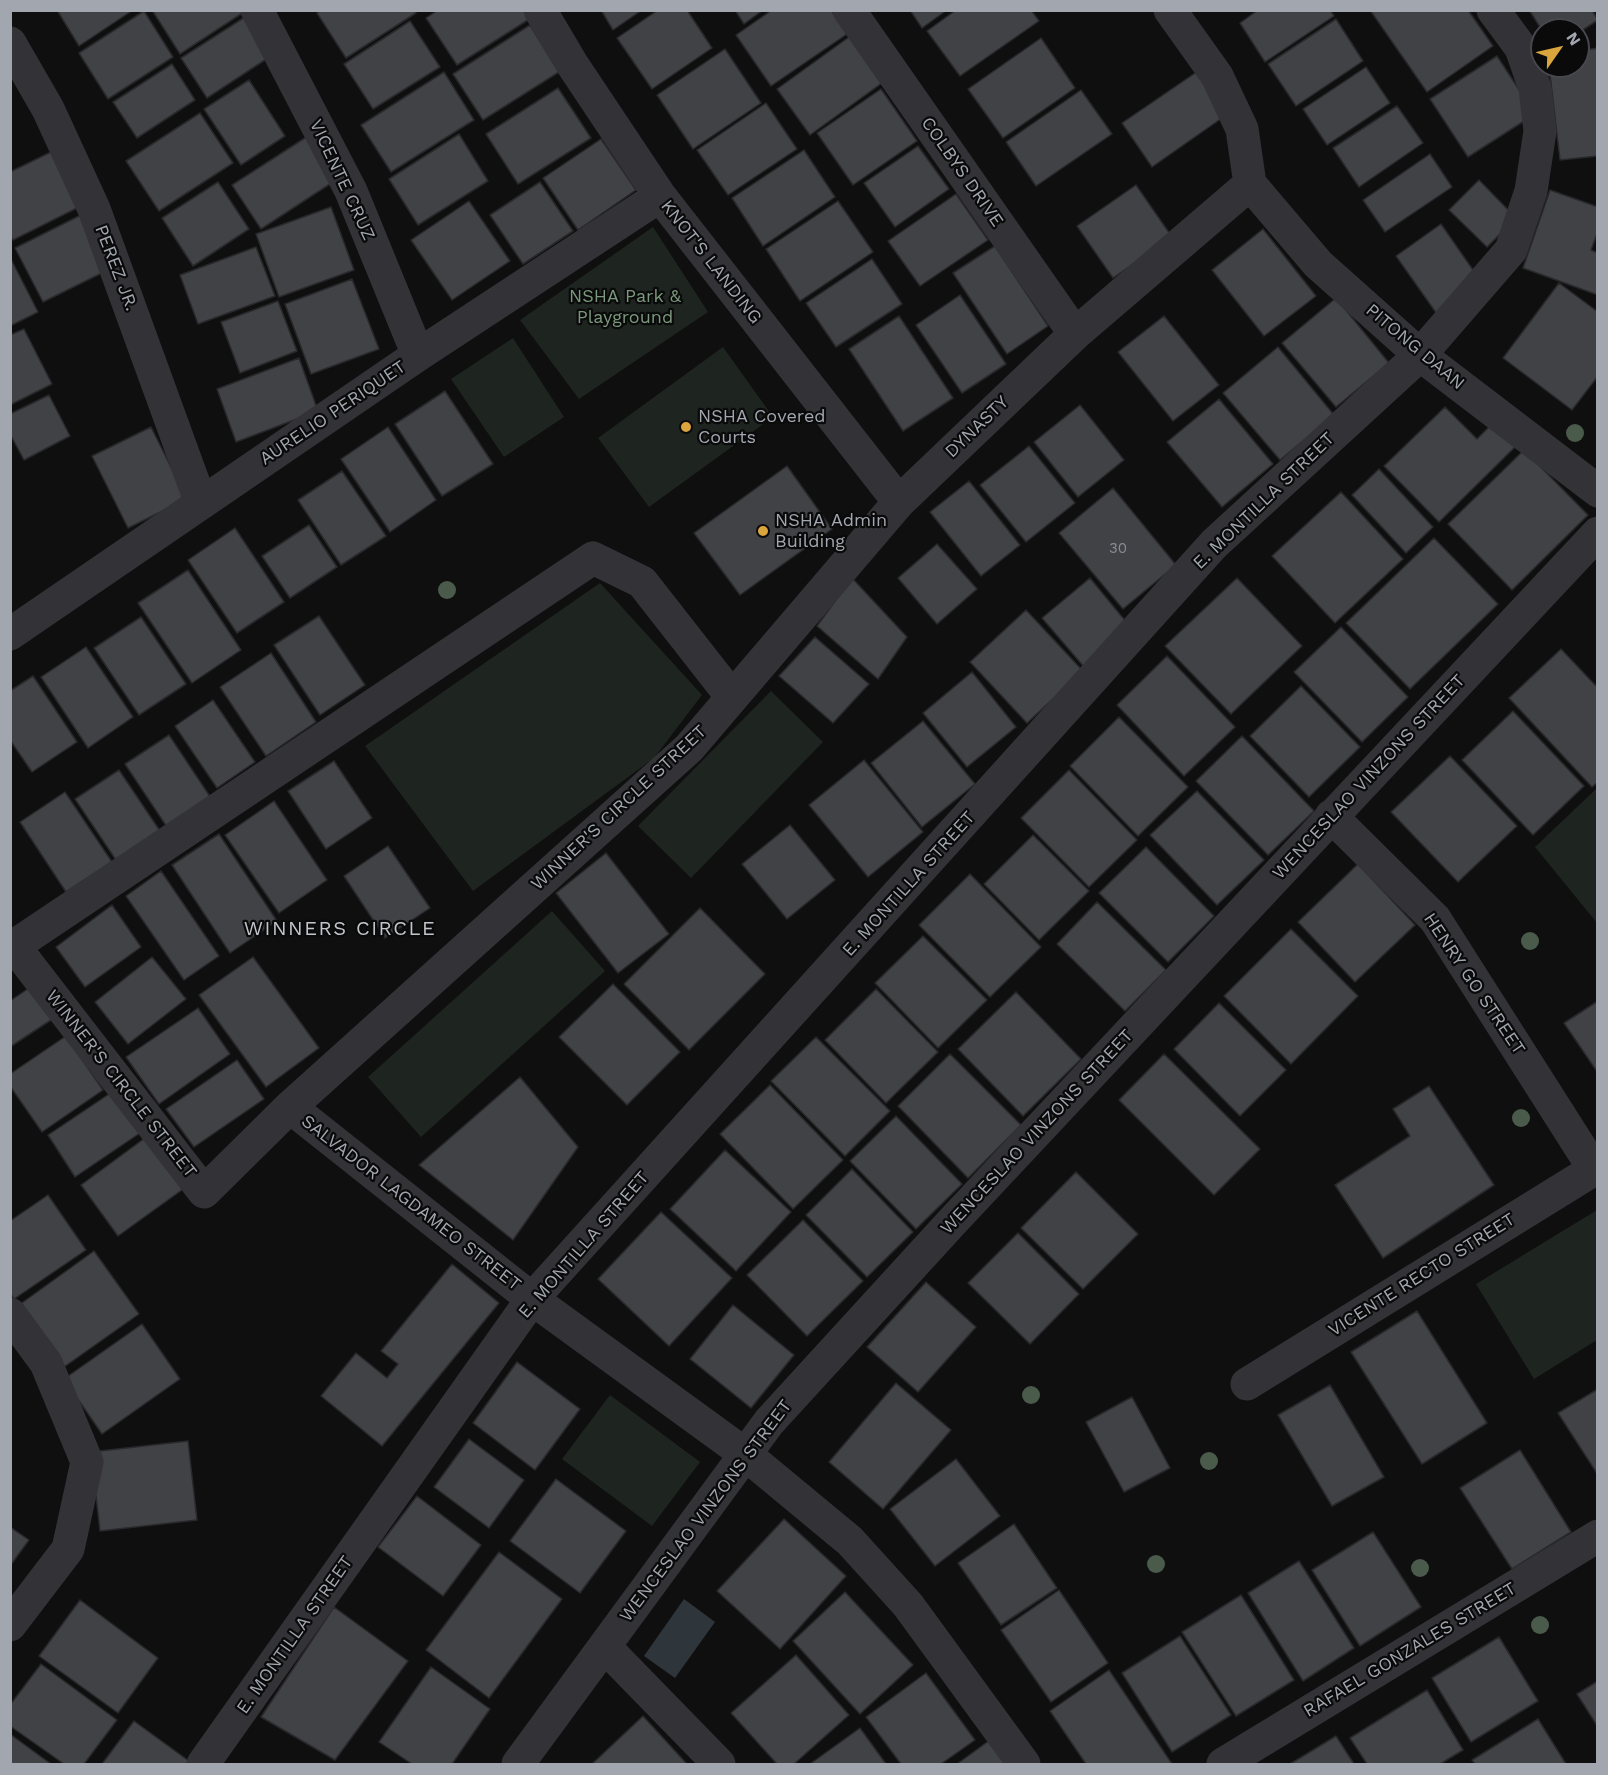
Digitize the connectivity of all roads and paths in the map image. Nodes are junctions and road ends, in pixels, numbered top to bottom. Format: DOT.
graph roads {
  1 [pos="257,10"];
  2 [pos="540,10"];
  3 [pos="849,10"];
  4 [pos="1170,10"];
  5 [pos="1493,10"];
  6 [pos="10,43"];
  7 [pos="1250,184"];
  8 [pos="660,196"];
  9 [pos="1075,334"];
  10 [pos="418,355"];
  11 [pos="1420,355"];
  12 [pos="1598,491"];
  13 [pos="899,502"];
  14 [pos="201,503"];
  15 [pos="1598,534"];
  16 [pos="10,634"];
  17 [pos="732,697"];
  18 [pos="1332,816"];
  19 [pos="290,1107"];
  20 [pos="1596,1168"];
  21 [pos="532,1299"];
  22 [pos="10,1314"];
  23 [pos="1247,1384"];
  24 [pos="746,1454"];
  25 [pos="1598,1536"];
  26 [pos="10,1625"];
  27 [pos="605,1647"];
  28 [pos="203,1764"];
  29 [pos="518,1764"];
  30 [pos="719,1764"];
  31 [pos="1024,1764"];
  32 [pos="1223,1764"];
  1 -- 10 [label="street, VICENTE CRUZ"];
  2 -- 8 [label="street, KNOT'S LANDING"];
  3 -- 9 [label="street, COLBYS DRIVE"];
  4 -- 7 [label="street"];
  5 -- 11 [label="street, E. MONTILLA STREET"];
  6 -- 14 [label="street, PEREZ JR."];
  7 -- 9 [label="street, DYNASTY"];
  7 -- 11 [label="street, PITONG DAAN"];
  8 -- 10 [label="street, AURELIO PERIQUET"];
  8 -- 13 [label="street, KNOT'S LANDING"];
  9 -- 13 [label="street, DYNASTY"];
  10 -- 14 [label="street, AURELIO PERIQUET"];
  11 -- 12 [label="street, PITONG DAAN"];
  11 -- 21 [label="street, E. MONTILLA STREET"];
  13 -- 17 [label="street, DYNASTY"];
  14 -- 16 [label="street, AURELIO PERIQUET"];
  15 -- 18 [label="street, WENCESLAO VINZONS STREET"];
  17 -- 19 [label="street, WINNER'S CIRCLE STREET"];
  17 -- 19 [label="street, WINNER'S CIRCLE STREET"];
  18 -- 20 [label="street, HENRY GO STREET"];
  18 -- 24 [label="street, WENCESLAO VINZONS STREET"];
  19 -- 21 [label="street, SALVADOR LAGDAMEO STREET"];
  20 -- 23 [label="street, VICENTE RECTO STREET"];
  21 -- 24 [label="street, SALVADOR LAGDAMEO STREET"];
  21 -- 28 [label="street, E. MONTILLA STREET"];
  22 -- 26 [label="street"];
  24 -- 27 [label="street, WENCESLAO VINZONS STREET"];
  24 -- 31 [label="street, SALVADOR LAGDAMEO STREET"];
  25 -- 32 [label="street, RAFAEL GONZALES STREET"];
  27 -- 29 [label="street, WENCESLAO VINZONS STREET"];
  27 -- 30 [label="street"];
}
